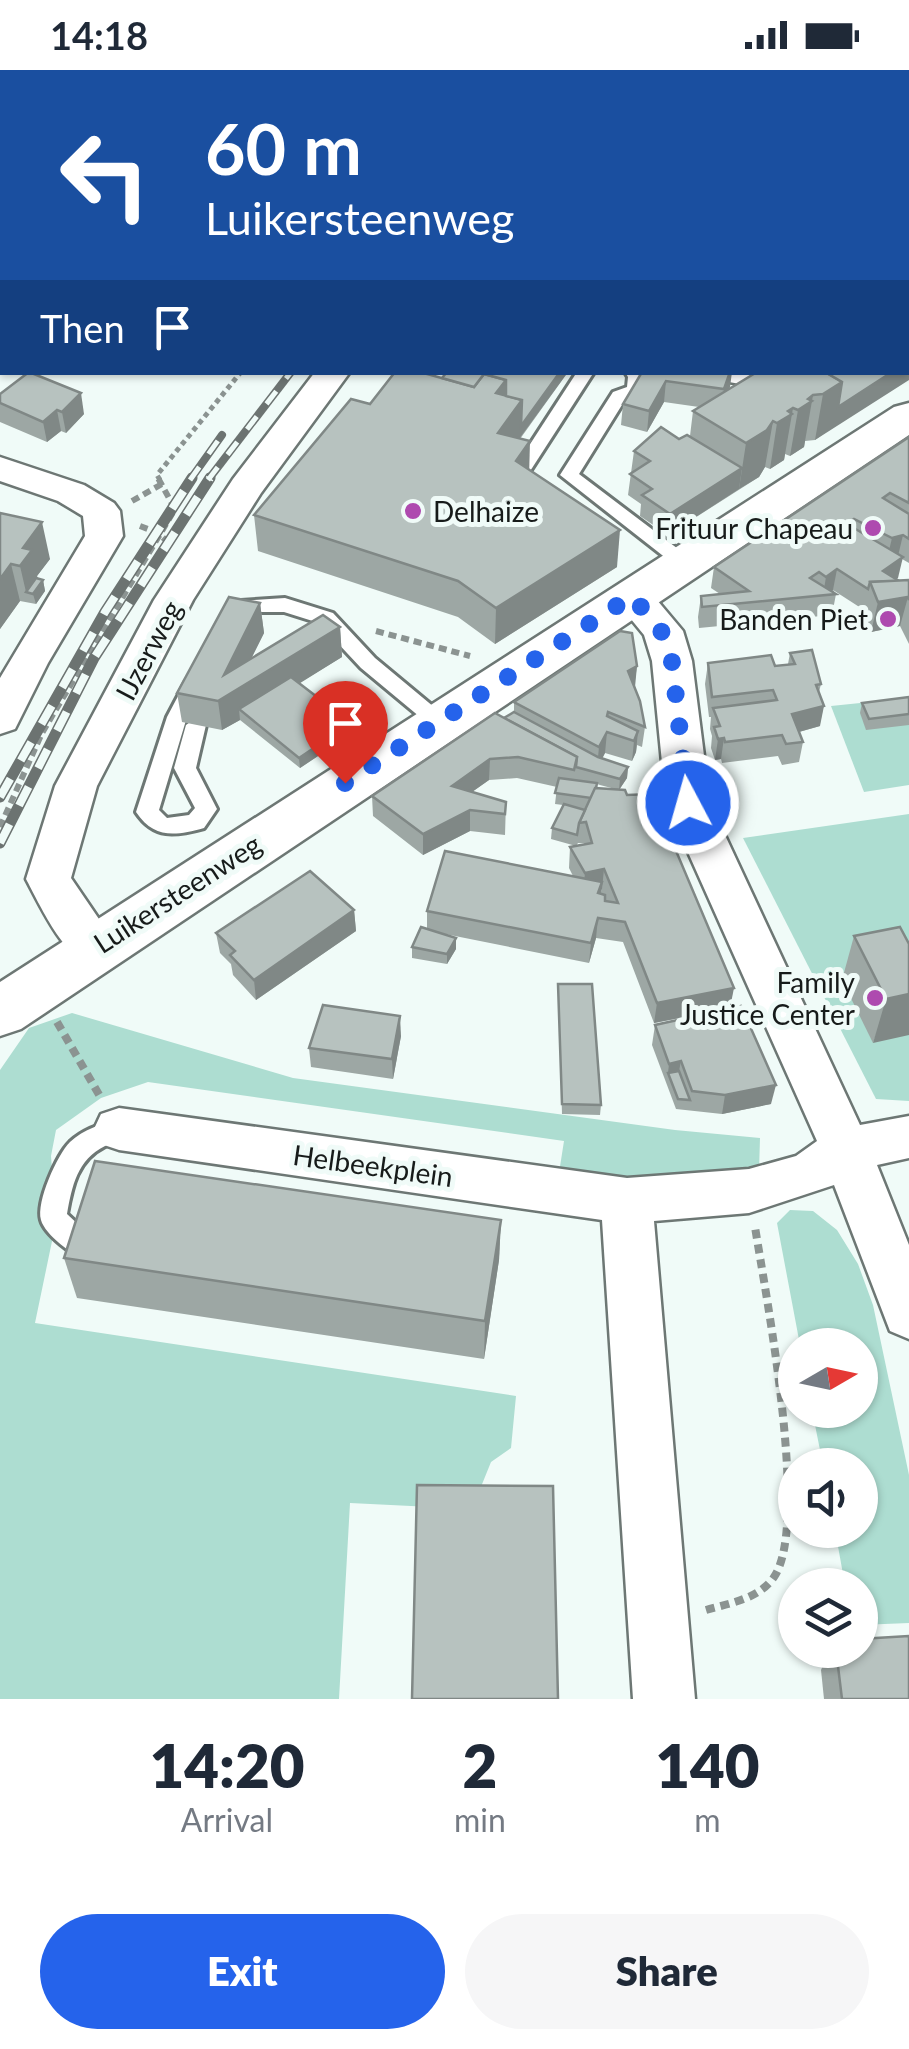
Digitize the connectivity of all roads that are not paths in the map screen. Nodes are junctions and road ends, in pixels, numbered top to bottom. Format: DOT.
graph roads {
  1 [pos="331,375"];
  2 [pos="584,375"];
  3 [pos="637,375"];
  4 [pos="743,375"];
  5 [pos="794,375"];
  6 [pos="909,416"];
  7 [pos="0,468"];
  8 [pos="518,475"];
  9 [pos="683,562"];
  10 [pos="632,596"];
  11 [pos="218,637"];
  12 [pos="202,669"];
  13 [pos="0,718"];
  14 [pos="439,722"];
  15 [pos="196,725"];
  16 [pos="95,947"];
  17 [pos="15,1002"];
  18 [pos="120,1129"];
  19 [pos="909,1137"];
  20 [pos="846,1149"];
  21 [pos="626,1201"];
  22 [pos="87,1248"];
  23 [pos="909,1314"];
  24 [pos="664,1699"];
  1 -- 16 [label="street, IJzerweg"];
  2 -- 8 [label="lane"];
  3 -- 9 [label="lane"];
  4 -- 5 [label="street"];
  6 -- 9 [label="main road, Luikersteenweg"];
  7 -- 13 [label="street"];
  9 -- 10 [label="main road, Luikersteenweg"];
  10 -- 14 [label="main road, Luikersteenweg"];
  10 -- 20 [label="street"];
  11 -- 14 [label="lane"];
  12 -- 15 [label="lane"];
  14 -- 16 [label="main road, Luikersteenweg"];
  16 -- 17 [label="main road, Luikersteenweg"];
  18 -- 21 [label="street, Helbeekplein"];
  18 -- 22 [label="lane"];
  19 -- 20 [label="street"];
  20 -- 21 [label="street, Helbeekplein"];
  20 -- 23 [label="street"];
  21 -- 24 [label="street"];
}
